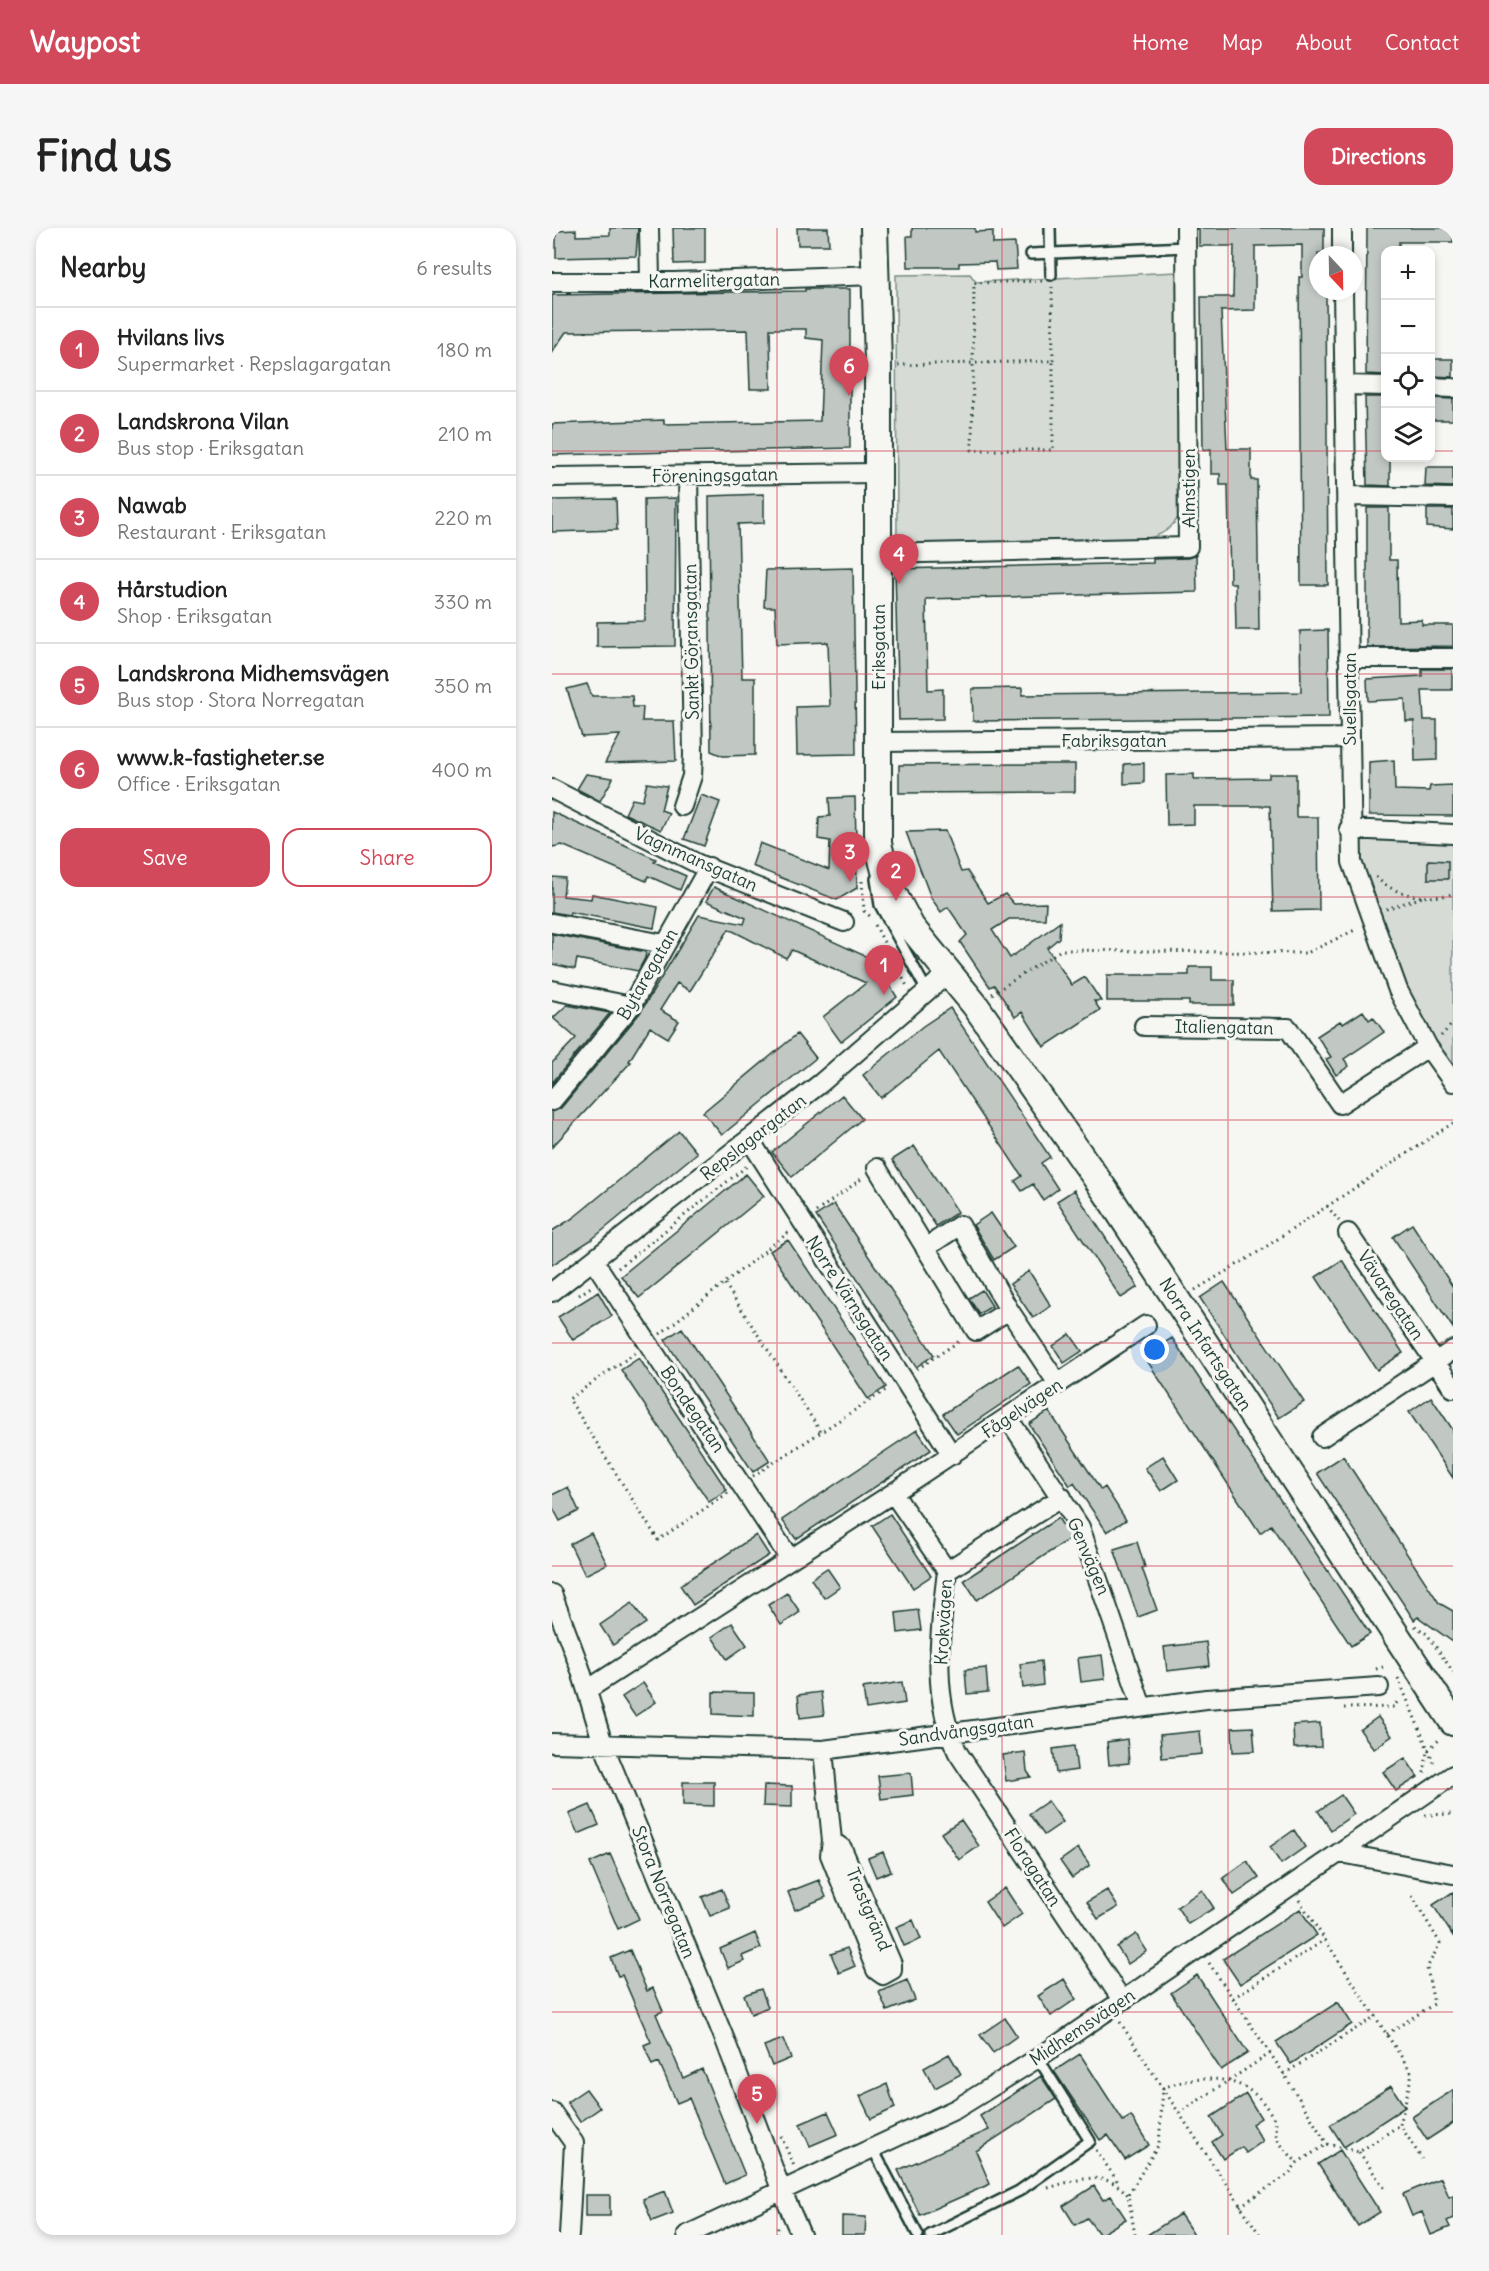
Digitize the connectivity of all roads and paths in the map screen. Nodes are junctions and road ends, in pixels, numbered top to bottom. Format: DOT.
graph roads {
  1 [pos="649,228"];
  2 [pos="874,228"];
  3 [pos="1050,228"];
  4 [pos="1186,228"];
  5 [pos="1342,228"];
  6 [pos="1342,246"];
  7 [pos="1186,247"];
  8 [pos="1051,253"];
  9 [pos="1031,254"];
  10 [pos="876,275"];
  11 [pos="1051,275"];
  12 [pos="552,282"];
  13 [pos="650,282"];
  14 [pos="1343,300"];
  15 [pos="1053,361"];
  16 [pos="974,364"];
  17 [pos="890,365"];
  18 [pos="1344,384"];
  19 [pos="1381,386"];
  20 [pos="1435,387"];
  21 [pos="1453,388"];
  22 [pos="878,473"];
  23 [pos="688,476"];
  24 [pos="552,477"];
  25 [pos="1347,496"];
  26 [pos="1453,498"];
  27 [pos="878,554"];
  28 [pos="1348,658"];
  29 [pos="1453,658"];
  30 [pos="1349,738"];
  31 [pos="879,742"];
  32 [pos="552,789"];
  33 [pos="682,806"];
  34 [pos="1350,829"];
  35 [pos="1453,834"];
  36 [pos="878,844"];
  37 [pos="710,867"];
  38 [pos="1371,870"];
  39 [pos="863,874"];
  40 [pos="1453,894"];
  41 [pos="1425,897"];
  42 [pos="1370,919"];
  43 [pos="844,922"];
  44 [pos="552,923"];
  45 [pos="664,944"];
  46 [pos="948,974"];
  47 [pos="556,995"];
  48 [pos="922,996"];
  49 [pos="988,997"];
  50 [pos="631,1006"];
  51 [pos="1144,1026"];
  52 [pos="1428,1047"];
  53 [pos="1453,1083"];
  54 [pos="552,1101"];
  55 [pos="1453,1123"];
  56 [pos="750,1140"];
  57 [pos="877,1168"];
  58 [pos="802,1222"];
  59 [pos="1348,1233"];
  60 [pos="925,1248"];
  61 [pos="594,1261"];
  62 [pos="725,1284"];
  63 [pos="552,1292"];
  64 [pos="1179,1301"];
  65 [pos="1009,1310"];
  66 [pos="1146,1325"];
  67 [pos="975,1331"];
  68 [pos="649,1343"];
  69 [pos="1453,1350"];
  70 [pos="1436,1361"];
  71 [pos="902,1379"];
  72 [pos="1058,1384"];
  73 [pos="1453,1388"];
  74 [pos="1008,1418"];
  75 [pos="821,1432"];
  76 [pos="1322,1437"];
  77 [pos="952,1455"];
  78 [pos="742,1483"];
  79 [pos="893,1493"];
  80 [pos="1062,1497"];
  81 [pos="790,1559"];
  82 [pos="947,1571"];
  83 [pos="552,1594"];
  84 [pos="1397,1676"];
  85 [pos="1379,1687"];
  86 [pos="587,1690"];
  87 [pos="1399,1699"];
  88 [pos="1142,1707"];
  89 [pos="1344,1708"];
  90 [pos="1453,1722"];
  91 [pos="948,1732"];
  92 [pos="552,1743"];
  93 [pos="603,1744"];
  94 [pos="823,1750"];
  95 [pos="1453,1775"];
  96 [pos="1424,1780"];
  97 [pos="832,1841"];
  98 [pos="1341,1853"];
  99 [pos="1453,1874"];
  100 [pos="1291,1887"];
  101 [pos="1412,1896"];
  102 [pos="1325,1940"];
  103 [pos="1200,1949"];
  104 [pos="1233,1998"];
  105 [pos="1114,2006"];
  106 [pos="1376,2016"];
  107 [pos="1387,2034"];
  108 [pos="1271,2053"];
  109 [pos="1038,2058"];
  110 [pos="1284,2074"];
  111 [pos="1229,2080"];
  112 [pos="1163,2088"];
  113 [pos="552,2112"];
  114 [pos="1179,2113"];
  115 [pos="1400,2125"];
  116 [pos="1090,2141"];
  117 [pos="1327,2144"];
  118 [pos="873,2149"];
  119 [pos="1359,2152"];
  120 [pos="1422,2160"];
  121 [pos="1297,2163"];
  122 [pos="1119,2183"];
  123 [pos="1385,2188"];
  124 [pos="781,2189"];
  125 [pos="1019,2191"];
  126 [pos="1128,2194"];
  127 [pos="1240,2206"];
  128 [pos="552,2234"];
  129 [pos="571,2235"];
  130 [pos="687,2235"];
  131 [pos="801,2235"];
  132 [pos="918,2235"];
  133 [pos="930,2235"];
  134 [pos="1135,2235"];
  135 [pos="1260,2235"];
  1 -- 13 [label="street"];
  2 -- 10 [label="street, Eriksgatan"];
  3 -- 8 [label="lane"];
  4 -- 7 [label="street, Almstigen"];
  5 -- 6 [label="street"];
  7 -- 8 [label="lane"];
  7 -- 27 [label="street, Almstigen"];
  8 -- 9 [label="lane"];
  8 -- 11 [label="lane"];
  10 -- 13 [label="street, Karmelitergatan"];
  10 -- 22 [label="street, Eriksgatan"];
  12 -- 13 [label="street, Karmelitergatan"];
  14 -- 18 [label="street, Suellsgatan"];
  15 -- 16 [label="path"];
  15 -- 16 [label="path"];
  15 -- 16 [label="path"];
  16 -- 17 [label="path"];
  18 -- 19 [label="street"];
  18 -- 25 [label="street, Suellsgatan"];
  20 -- 21 [label="street"];
  22 -- 23 [label="street, Föreningsgatan"];
  22 -- 27 [label="street, Eriksgatan"];
  23 -- 24 [label="street, Föreningsgatan"];
  23 -- 33 [label="street, Sankt Göransgatan"];
  25 -- 26 [label="street"];
  25 -- 28 [label="street, Suellsgatan"];
  27 -- 31 [label="street, Eriksgatan"];
  28 -- 29 [label="street"];
  28 -- 30 [label="street, Suellsgatan"];
  30 -- 31 [label="street, Fabriksgatan"];
  30 -- 34 [label="street, Suellsgatan"];
  31 -- 36 [label="street, Eriksgatan"];
  32 -- 37 [label="street, Vagnmansgatan"];
  34 -- 35 [label="street"];
  34 -- 42 [label="street, Suellsgatan"];
  36 -- 46 [label="street, Eriksgatan"];
  36 -- 48 [label="lane"];
  37 -- 43 [label="street, Vagnmansgatan"];
  37 -- 45 [label="street, Bytaregatan"];
  38 -- 41 [label="path"];
  39 -- 48 [label="path"];
  40 -- 41 [label="path"];
  41 -- 42 [label="path"];
  42 -- 49 [label="path"];
  42 -- 52 [label="street, Suellsgatan"];
  44 -- 45 [label="street"];
  45 -- 50 [label="street, Bytaregatan"];
  46 -- 48 [label="street, Repslagargatan"];
  46 -- 64 [label="street, Norra Infartsgatan"];
  47 -- 50 [label="street"];
  48 -- 56 [label="street, Repslagargatan"];
  50 -- 54 [label="street, Bytaregatan"];
  51 -- 52 [label="street, Italiengatan"];
  52 -- 53 [label="street, Suellsgatan"];
  55 -- 64 [label="path"];
  56 -- 58 [label="street, Norre Värnsgatan"];
  56 -- 61 [label="street, Repslagargatan"];
  57 -- 58 [label="path"];
  57 -- 60 [label="street"];
  58 -- 62 [label="path"];
  58 -- 71 [label="street, Norre Värnsgatan"];
  59 -- 70 [label="street, Vävaregatan"];
  60 -- 65 [label="street"];
  60 -- 67 [label="street"];
  61 -- 63 [label="street, Repslagargatan"];
  61 -- 68 [label="street, Bondegatan"];
  62 -- 68 [label="path"];
  62 -- 75 [label="path"];
  64 -- 90 [label="street, Norra Infartsgatan"];
  65 -- 67 [label="street"];
  65 -- 72 [label="street"];
  66 -- 72 [label="street, Fågelvägen"];
  67 -- 71 [label="path"];
  68 -- 78 [label="street, Bondegatan"];
  68 -- 78 [label="path"];
  69 -- 70 [label="street"];
  70 -- 73 [label="street, Vävaregatan"];
  70 -- 76 [label="street"];
  71 -- 75 [label="path"];
  71 -- 77 [label="street, Norre Värnsgatan"];
  72 -- 74 [label="street, Fågelvägen"];
  74 -- 77 [label="street, Fågelvägen"];
  74 -- 80 [label="street, Genvägen"];
  75 -- 78 [label="path"];
  77 -- 79 [label="street, Fågelvägen"];
  78 -- 81 [label="street, Bondegatan"];
  79 -- 81 [label="street, Fågelvägen"];
  79 -- 82 [label="street, Krokvägen"];
  80 -- 82 [label="street"];
  80 -- 88 [label="street, Genvägen"];
  81 -- 86 [label="street, Fågelvägen"];
  82 -- 91 [label="street, Krokvägen"];
  83 -- 86 [label="street, Stora Norregatan"];
  84 -- 96 [label="path"];
  85 -- 88 [label="street, Sandvångsgatan"];
  86 -- 93 [label="street, Stora Norregatan"];
  87 -- 89 [label="path"];
  88 -- 91 [label="street, Sandvångsgatan"];
  91 -- 94 [label="street, Sandvångsgatan"];
  91 -- 105 [label="street, Floragatan"];
  92 -- 93 [label="street, Sandvångsgatan"];
  93 -- 94 [label="street, Sandvångsgatan"];
  93 -- 124 [label="street, Stora Norregatan"];
  94 -- 97 [label="street"];
  95 -- 98 [label="street, Midhemsvägen"];
  97 -- 97 [label="street, Trastgränd"];
  98 -- 99 [label="street"];
  98 -- 100 [label="street, Midhemsvägen"];
  100 -- 102 [label="path"];
  100 -- 103 [label="street, Midhemsvägen"];
  101 -- 107 [label="path"];
  102 -- 104 [label="path"];
  102 -- 106 [label="path"];
  103 -- 104 [label="path"];
  103 -- 105 [label="street, Midhemsvägen"];
  104 -- 108 [label="path"];
  105 -- 109 [label="street, Midhemsvägen"];
  105 -- 112 [label="path"];
  106 -- 107 [label="path"];
  106 -- 110 [label="path"];
  107 -- 115 [label="path"];
  108 -- 110 [label="path"];
  108 -- 111 [label="path"];
  109 -- 116 [label="lane"];
  109 -- 118 [label="street, Midhemsvägen"];
  110 -- 117 [label="path"];
  111 -- 112 [label="path"];
  111 -- 114 [label="path"];
  111 -- 121 [label="path"];
  112 -- 114 [label="path"];
  112 -- 126 [label="path"];
  113 -- 129 [label="street"];
  114 -- 127 [label="path"];
  115 -- 119 [label="path"];
  115 -- 120 [label="path"];
  116 -- 122 [label="path"];
  116 -- 125 [label="lane"];
  117 -- 119 [label="path"];
  117 -- 121 [label="path"];
  118 -- 124 [label="street, Midhemsvägen"];
  118 -- 132 [label="lane"];
  119 -- 123 [label="path"];
  121 -- 127 [label="path"];
  122 -- 125 [label="path"];
  122 -- 126 [label="path"];
  124 -- 130 [label="street, Midhemsvägen"];
  124 -- 131 [label="street, Stora Norregatan"];
  125 -- 133 [label="lane"];
  126 -- 134 [label="path"];
  127 -- 135 [label="path"];
  128 -- 129 [label="street"];
}
